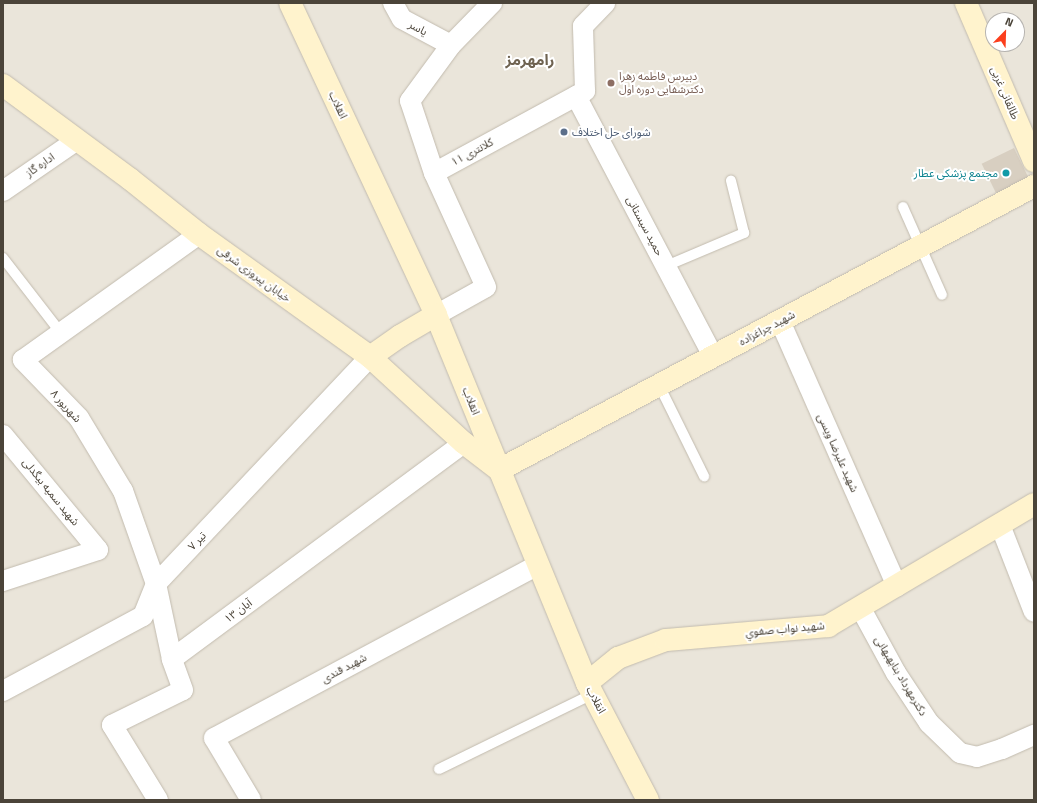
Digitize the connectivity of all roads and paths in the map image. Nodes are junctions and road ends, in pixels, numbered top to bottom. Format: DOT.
graph roads {
  1 [pos="290,3"];
  2 [pos="393,3"];
  3 [pos="492,3"];
  4 [pos="605,3"];
  5 [pos="966,3"];
  6 [pos="451,45"];
  7 [pos="3,85"];
  8 [pos="576,96"];
  9 [pos="77,140"];
  10 [pos="1034,160"];
  11 [pos="434,173"];
  12 [pos="731,181"];
  13 [pos="1034,186"];
  14 [pos="3,191"];
  15 [pos="903,207"];
  16 [pos="199,234"];
  17 [pos="920,247"];
  18 [pos="3,258"];
  19 [pos="666,266"];
  20 [pos="942,295"];
  21 [pos="436,316"];
  22 [pos="780,321"];
  23 [pos="61,333"];
  24 [pos="713,356"];
  25 [pos="370,357"];
  26 [pos="659,385"];
  27 [pos="3,434"];
  28 [pos="464,443"];
  29 [pos="499,470"];
  30 [pos="704,476"];
  31 [pos="1034,504"];
  32 [pos="1000,525"];
  33 [pos="538,565"];
  34 [pos="3,581"];
  35 [pos="156,584"];
  36 [pos="897,586"];
  37 [pos="860,607"];
  38 [pos="1034,612"];
  39 [pos="172,659"];
  40 [pos="590,689"];
  41 [pos="3,691"];
  42 [pos="1034,735"];
  43 [pos="439,769"];
  44 [pos="158,800"];
  45 [pos="251,800"];
  46 [pos="648,800"];
  1 -- 21 [label="street, انقلاب"];
  2 -- 6 [label="street, یاسر"];
  3 -- 6 [label="street"];
  4 -- 8 [label="street, کلانتری ۱۱"];
  5 -- 10 [label="street, طالقانی غربی"];
  6 -- 11 [label="street"];
  7 -- 9 [label="street, خیابان پیروزی شرقی"];
  8 -- 11 [label="street, کلانتری ۱۱"];
  8 -- 19 [label="street, حمید سیستانی"];
  9 -- 14 [label="street, اداره گاز"];
  9 -- 16 [label="street, خیابان پیروزی شرقی"];
  11 -- 21 [label="street"];
  12 -- 19 [label="lane"];
  13 -- 17 [label="street, شهید چراغزاده"];
  15 -- 17 [label="lane"];
  16 -- 23 [label="street, ۸ شهریور"];
  16 -- 25 [label="street, خیابان پیروزی شرقی"];
  17 -- 20 [label="lane"];
  17 -- 22 [label="street, شهید چراغزاده"];
  18 -- 23 [label="lane"];
  19 -- 24 [label="street, حمید سیستانی"];
  21 -- 25 [label="street"];
  21 -- 29 [label="street, انقلاب"];
  22 -- 24 [label="street, شهید چراغزاده"];
  22 -- 36 [label="street, شهید علیرضا ویسی"];
  23 -- 35 [label="street, ۸ شهریور"];
  24 -- 26 [label="street, شهید چراغزاده"];
  25 -- 28 [label="street, خیابان پیروزی شرقی"];
  25 -- 35 [label="street, ۷ تیر"];
  26 -- 29 [label="street, شهید چراغزاده"];
  26 -- 30 [label="lane"];
  27 -- 34 [label="street, شهید سمیه بیگدلی"];
  28 -- 29 [label="street, خیابان پیروزی شرقی"];
  28 -- 39 [label="street, ۱۳ آبان"];
  29 -- 33 [label="street, انقلاب"];
  31 -- 32 [label="street, شهید نواب صفوي"];
  32 -- 36 [label="street, شهید نواب صفوي"];
  32 -- 38 [label="street"];
  33 -- 40 [label="street, انقلاب"];
  33 -- 45 [label="street, شهید قندی"];
  35 -- 39 [label="street, ۸ شهریور"];
  35 -- 41 [label="street, ۷ تیر"];
  36 -- 37 [label="street, شهید نواب صفوي"];
  37 -- 40 [label="street, شهید نواب صفوي"];
  37 -- 42 [label="street, دکترمهرداد بنابهبهانی"];
  39 -- 44 [label="street"];
  40 -- 43 [label="lane"];
  40 -- 46 [label="street, انقلاب"];
}
